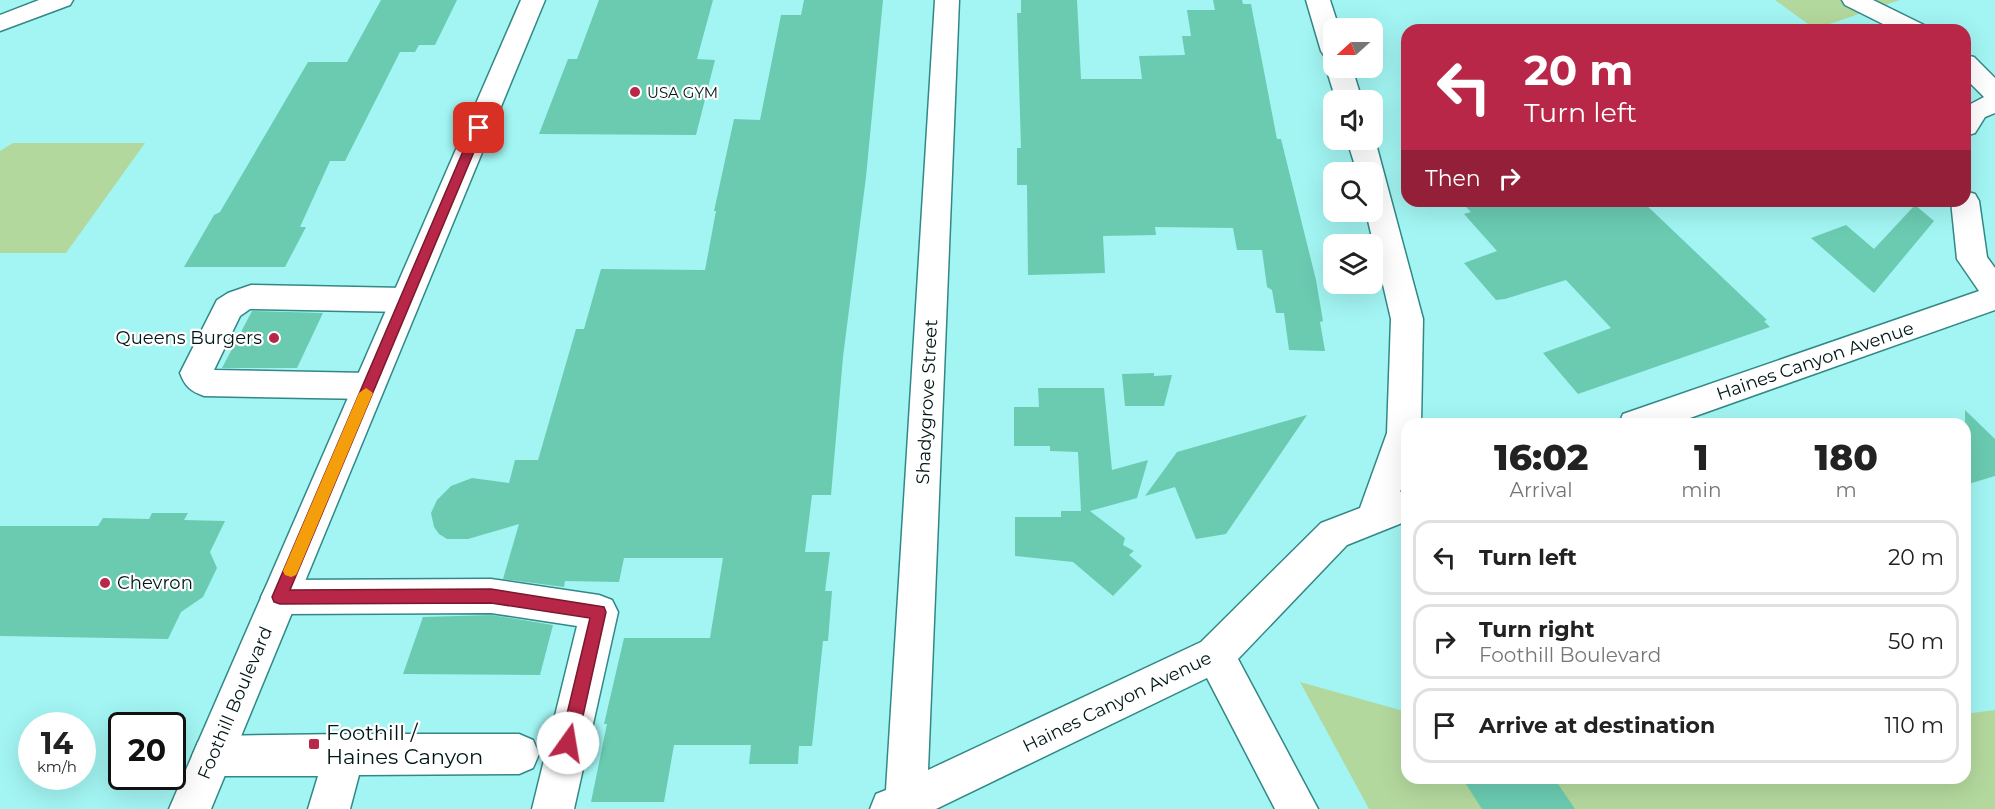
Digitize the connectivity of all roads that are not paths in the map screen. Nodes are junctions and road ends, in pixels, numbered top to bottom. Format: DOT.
graph roads {
  1 [pos="61,0"];
  2 [pos="533,0"];
  3 [pos="947,0"];
  4 [pos="1318,0"];
  5 [pos="1854,0"];
  6 [pos="1324,18"];
  7 [pos="0,24"];
  8 [pos="1902,24"];
  9 [pos="1971,69"];
  10 [pos="1995,93"];
  11 [pos="1995,102"];
  12 [pos="1971,118"];
  13 [pos="1966,207"];
  14 [pos="1383,222"];
  15 [pos="1995,290"];
  16 [pos="1995,298"];
  17 [pos="405,300"];
  18 [pos="369,386"];
  19 [pos="1404,418"];
  20 [pos="1652,418"];
  21 [pos="1401,452"];
  22 [pos="1391,511"];
  23 [pos="280,597"];
  24 [pos="1215,656"];
  25 [pos="345,754"];
  26 [pos="519,754"];
  27 [pos="212,756"];
  28 [pos="899,806"];
  29 [pos="190,809"];
  30 [pos="330,809"];
  31 [pos="553,809"];
  32 [pos="1297,809"];
  1 -- 7 [label="street"];
  2 -- 17 [label="street, Foothill Boulevard"];
  3 -- 28 [label="street, Shadygrove Street"];
  4 -- 6 [label="street"];
  5 -- 8 [label="street"];
  9 -- 10 [label="street"];
  11 -- 12 [label="street"];
  13 -- 15 [label="street"];
  14 -- 19 [label="street"];
  16 -- 20 [label="street, Haines Canyon Avenue"];
  17 -- 18 [label="street, Foothill Boulevard"];
  17 -- 18 [label="street"];
  18 -- 23 [label="street, Foothill Boulevard"];
  21 -- 22 [label="street"];
  22 -- 24 [label="street, Haines Canyon Avenue"];
  23 -- 27 [label="street, Foothill Boulevard"];
  23 -- 31 [label="street"];
  24 -- 28 [label="street, Haines Canyon Avenue"];
  24 -- 32 [label="street"];
  25 -- 26 [label="street"];
  25 -- 27 [label="street"];
  25 -- 30 [label="street"];
  27 -- 29 [label="street, Foothill Boulevard"];
}
